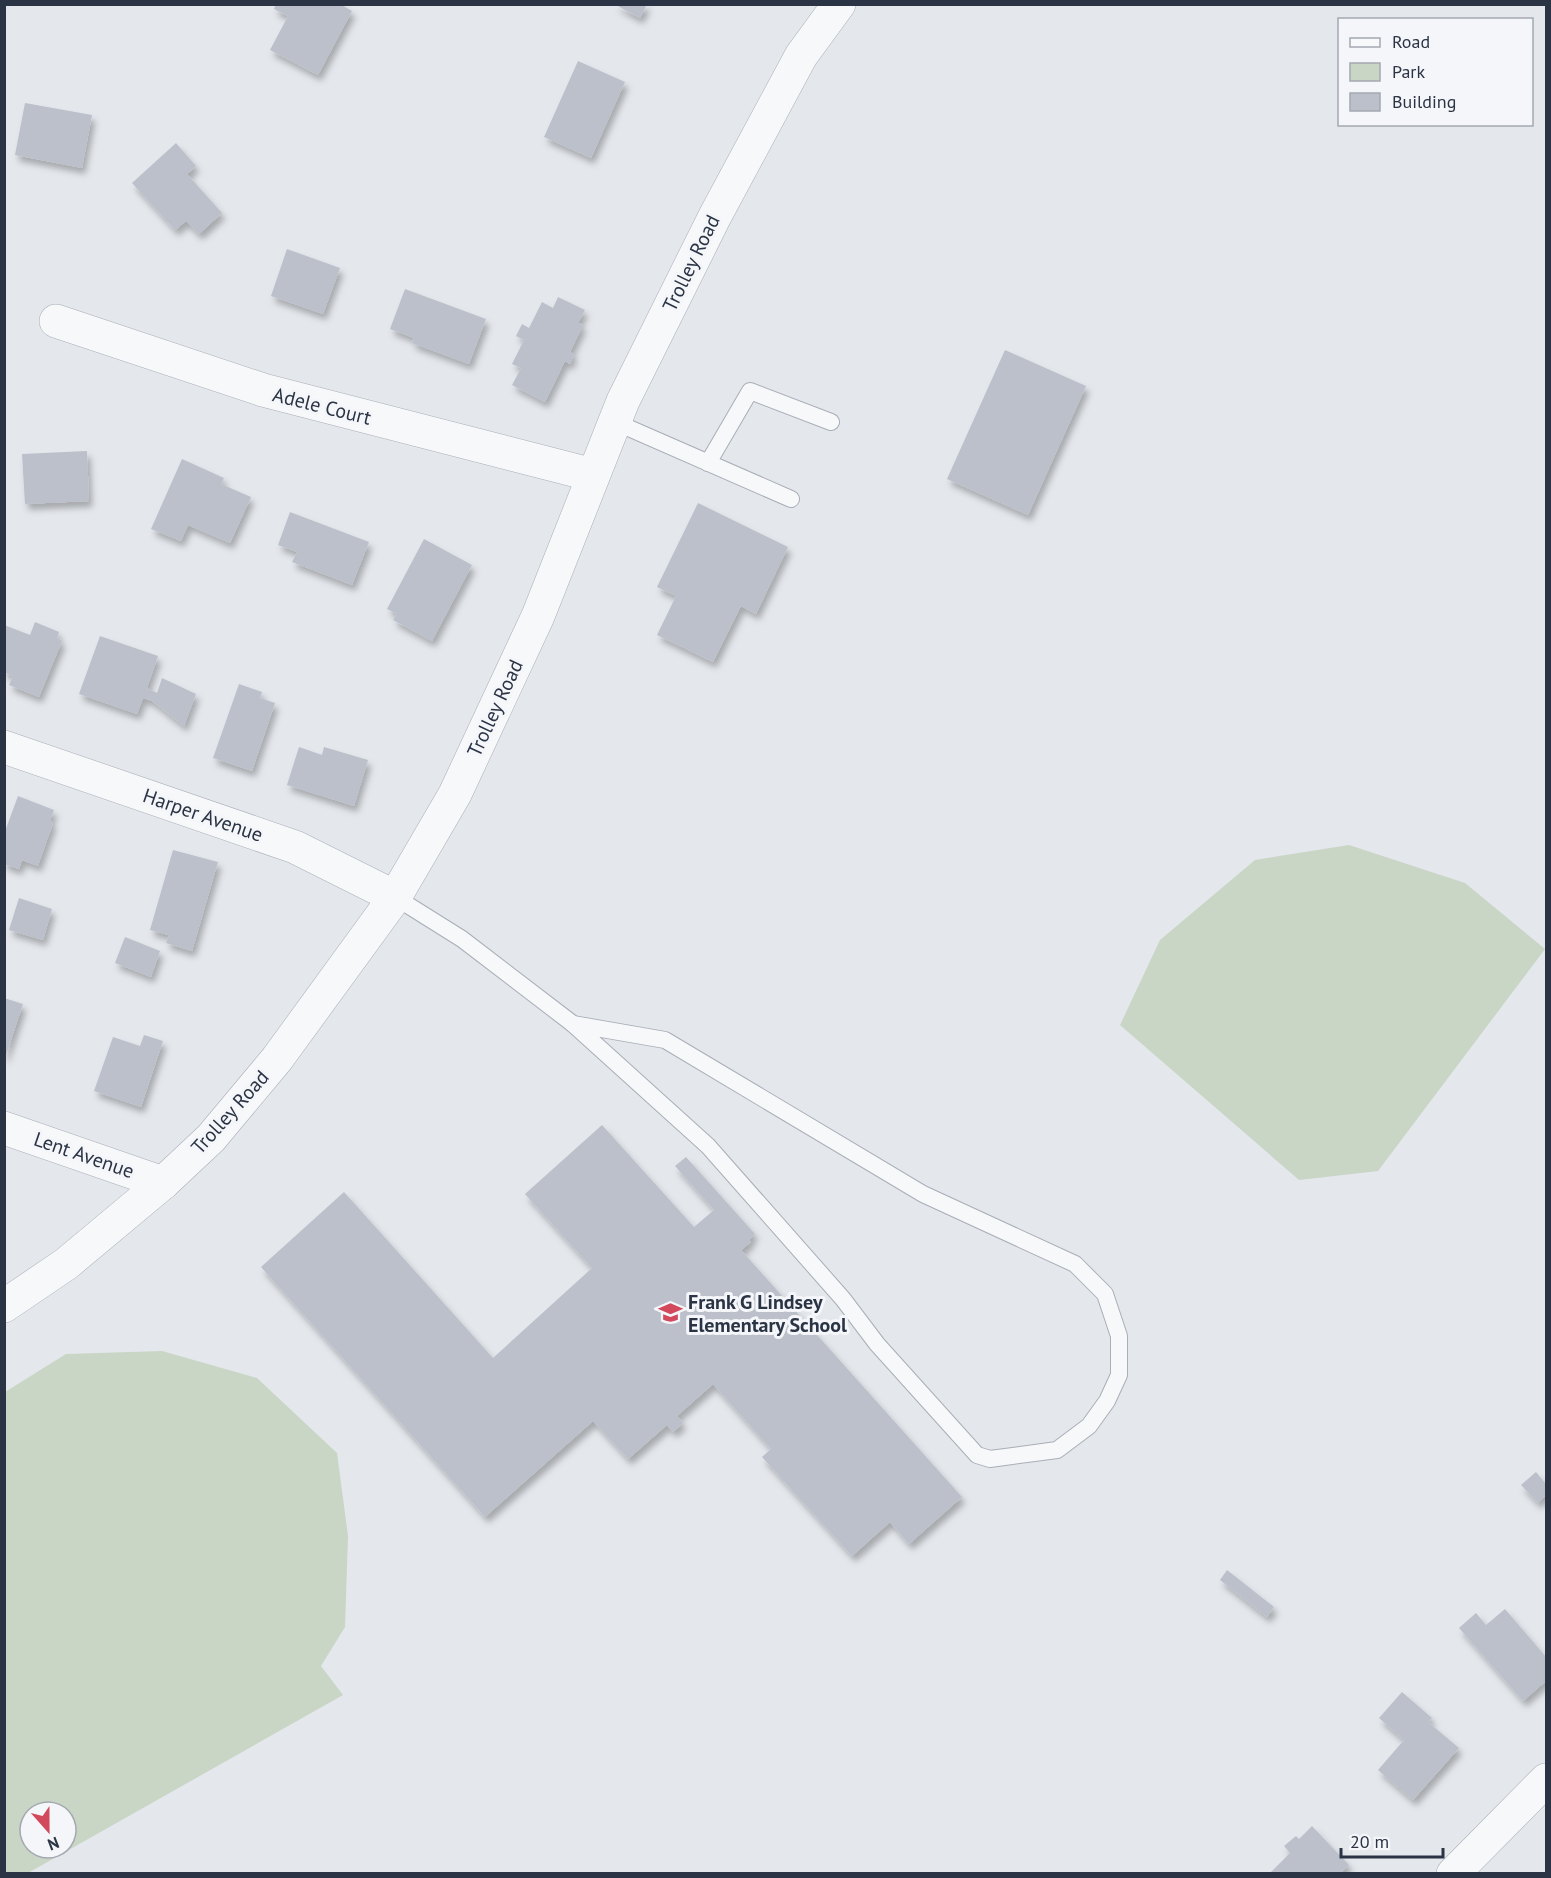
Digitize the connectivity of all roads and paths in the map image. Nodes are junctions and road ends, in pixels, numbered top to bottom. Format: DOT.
graph roads {
  1 [pos="839,4"];
  2 [pos="56,321"];
  3 [pos="615,422"];
  4 [pos="831,422"];
  5 [pos="708,463"];
  6 [pos="593,475"];
  7 [pos="791,499"];
  8 [pos="4,747"];
  9 [pos="395,897"];
  10 [pos="573,1024"];
  11 [pos="4,1128"];
  12 [pos="163,1183"];
  13 [pos="4,1306"];
  14 [pos="1546,1780"];
  15 [pos="1453,1874"];
  1 -- 3 [label="street, Trolley Road"];
  2 -- 6 [label="street, Adele Court"];
  3 -- 5 [label="lane"];
  3 -- 6 [label="street, Trolley Road"];
  4 -- 5 [label="lane"];
  5 -- 7 [label="lane"];
  6 -- 9 [label="street, Trolley Road"];
  8 -- 9 [label="street, Harper Avenue"];
  9 -- 10 [label="lane"];
  9 -- 12 [label="street, Trolley Road"];
  10 -- 10 [label="lane"];
  11 -- 12 [label="street, Lent Avenue"];
  12 -- 13 [label="street, Trolley Road"];
  14 -- 15 [label="street"];
}
